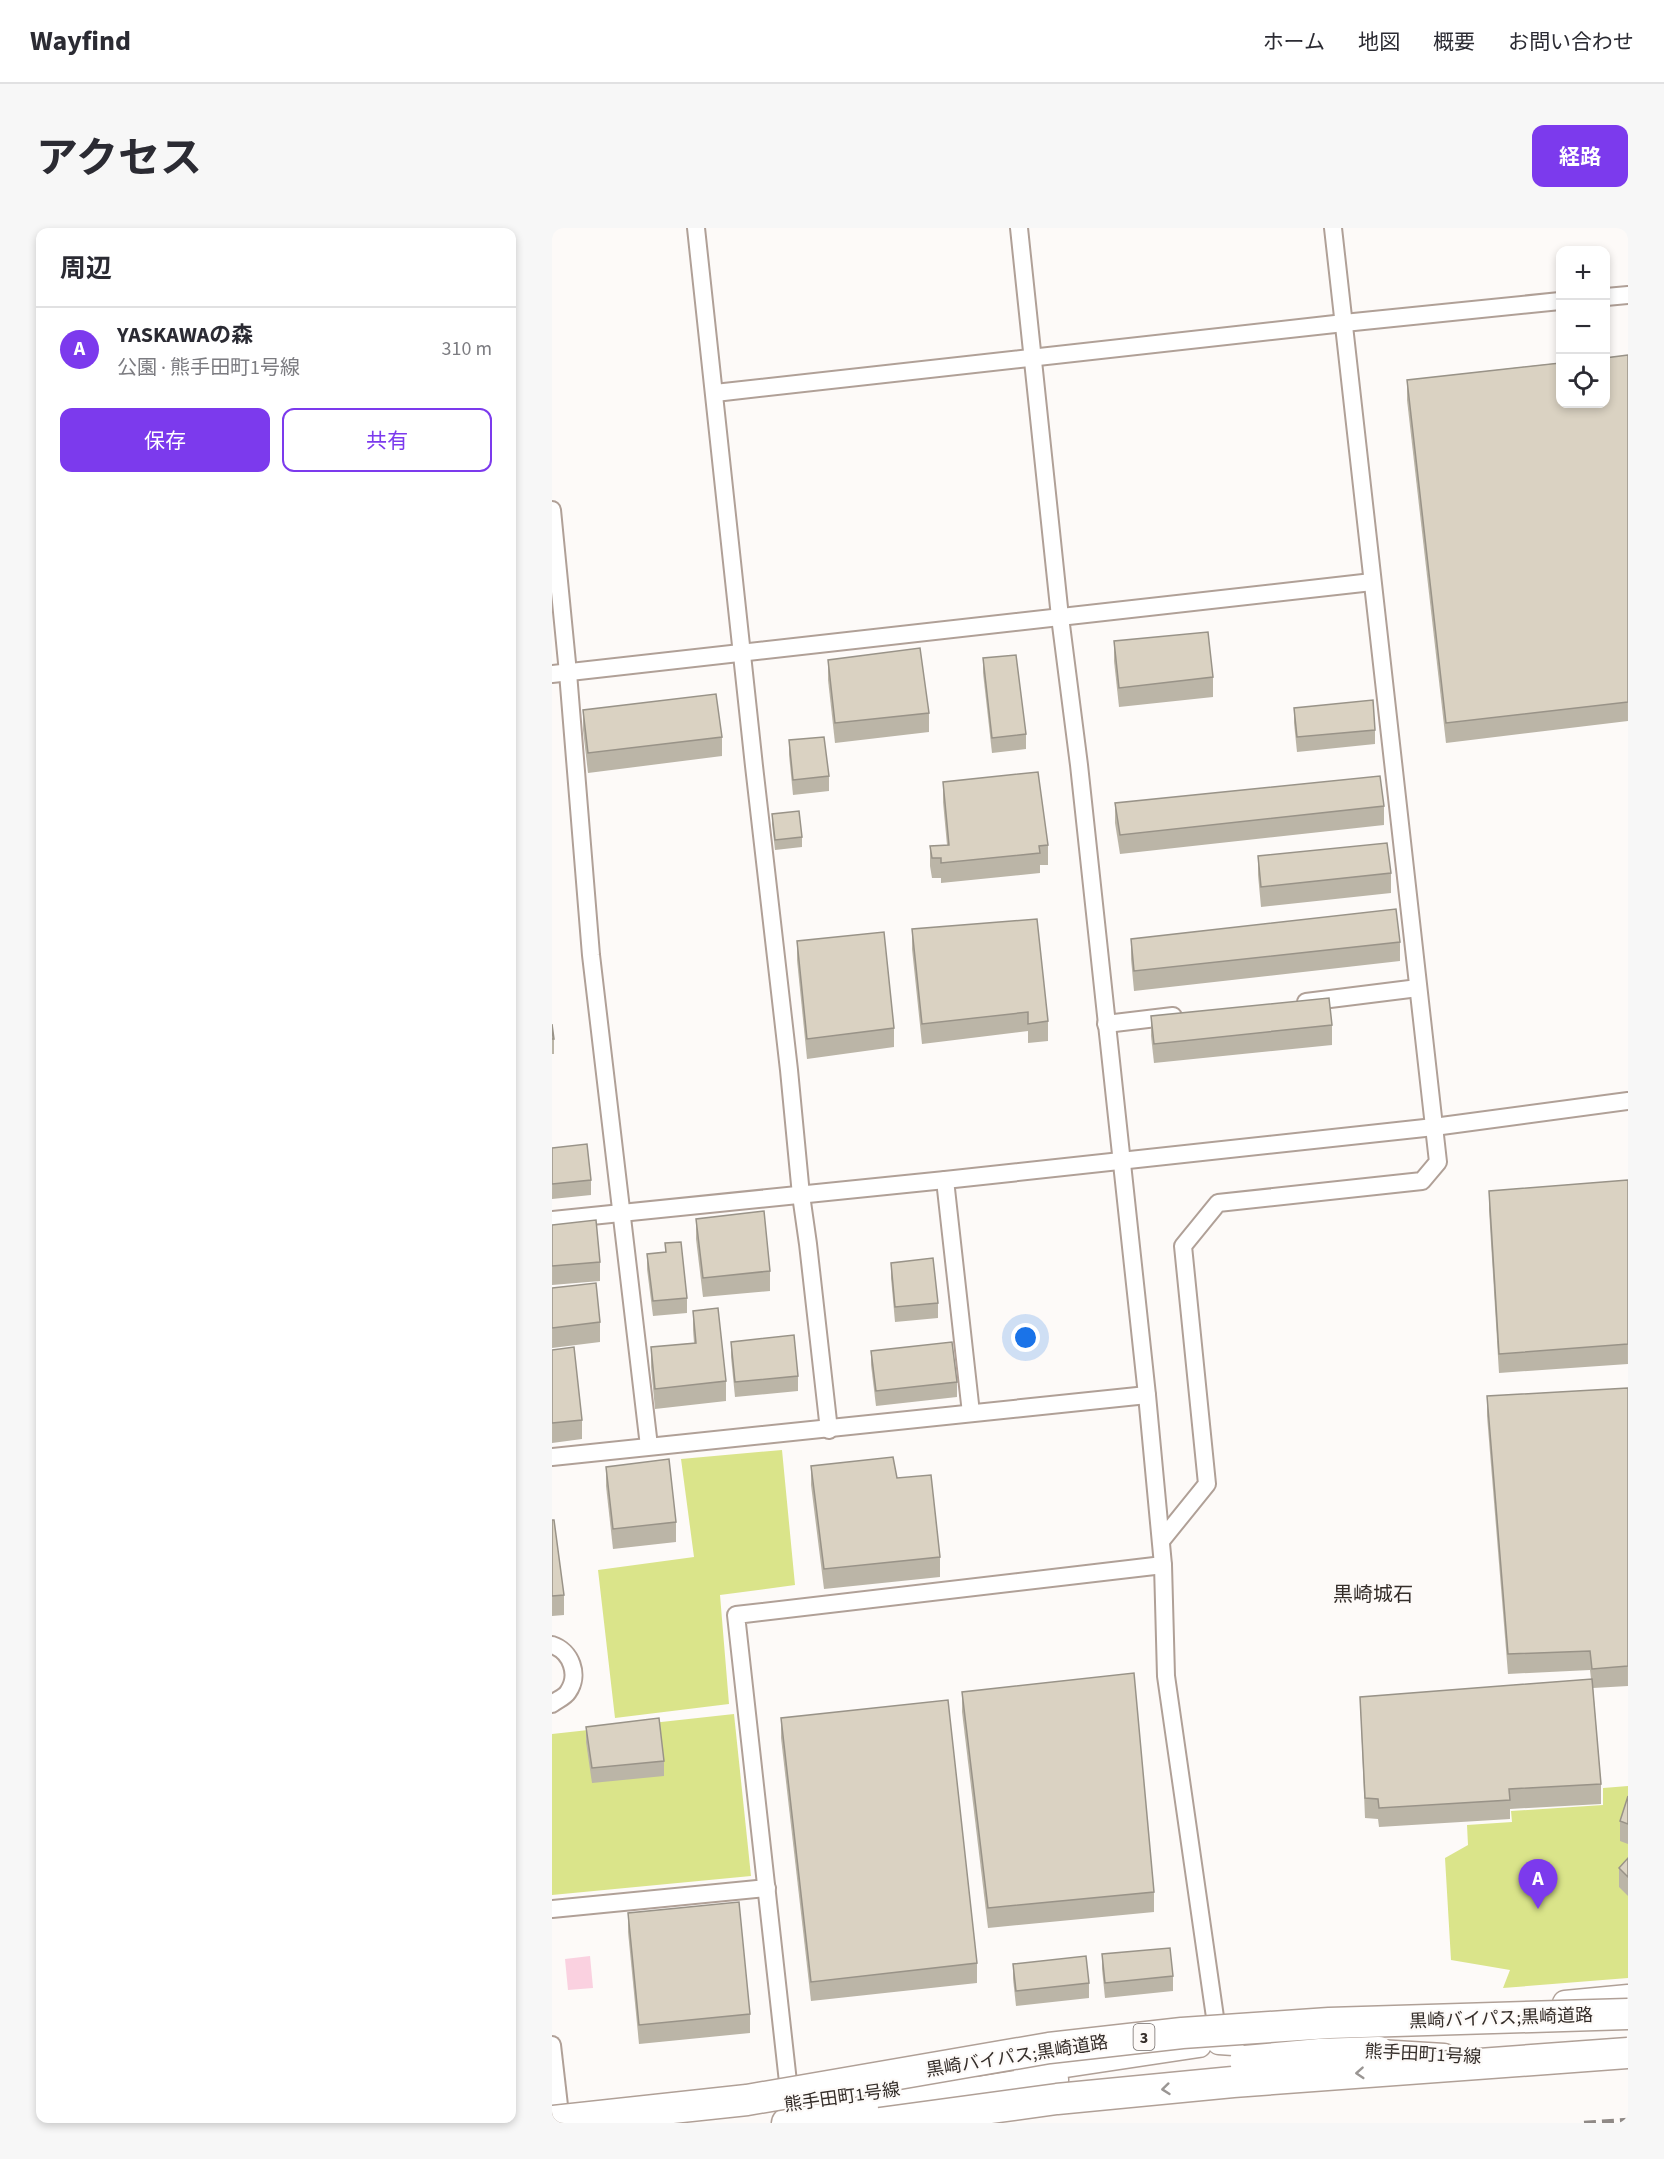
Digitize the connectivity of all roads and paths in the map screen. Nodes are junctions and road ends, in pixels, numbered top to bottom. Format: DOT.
graph roads {
  1 [pos="696,228"];
  2 [pos="1019,228"];
  3 [pos="1333,228"];
  4 [pos="1628,295"];
  5 [pos="1610,297"];
  6 [pos="1556,301"];
  7 [pos="1344,322"];
  8 [pos="1034,359"];
  9 [pos="715,393"];
  10 [pos="552,510"];
  11 [pos="1372,582"];
  12 [pos="1060,616"];
  13 [pos="741,654"];
  14 [pos="560,674"];
  15 [pos="1418,988"];
  16 [pos="1293,1004"];
  17 [pos="1188,1015"];
  18 [pos="1106,1024"];
  19 [pos="1628,1101"];
  20 [pos="1434,1126"];
  21 [pos="1120,1160"];
  22 [pos="945,1180"];
  23 [pos="801,1195"];
  24 [pos="622,1213"];
  25 [pos="552,1220"];
  26 [pos="1147,1395"];
  27 [pos="971,1413"];
  28 [pos="829,1430"];
  29 [pos="649,1446"];
  30 [pos="552,1457"];
  31 [pos="1161,1541"];
  32 [pos="1163,1565"];
  33 [pos="552,1645"];
  34 [pos="552,1704"];
  35 [pos="767,1888"];
  36 [pos="552,1909"];
  37 [pos="1628,1997"];
  38 [pos="1628,2013"];
  39 [pos="1628,2023"];
  40 [pos="1628,2039"];
  41 [pos="1219,2042"];
  42 [pos="552,2045"];
  43 [pos="1628,2055"];
  44 [pos="747,2100"];
  45 [pos="789,2114"];
  46 [pos="552,2121"];
  47 [pos="561,2123"];
  48 [pos="607,2123"];
  49 [pos="880,2123"];
  1 -- 9 [label="street"];
  2 -- 8 [label="street"];
  3 -- 7 [label="street"];
  4 -- 5 [label="street"];
  6 -- 7 [label="street"];
  7 -- 8 [label="street"];
  7 -- 11 [label="street"];
  8 -- 9 [label="street"];
  8 -- 12 [label="street"];
  9 -- 13 [label="street"];
  10 -- 14 [label="street"];
  11 -- 12 [label="street"];
  11 -- 15 [label="street"];
  12 -- 13 [label="street"];
  12 -- 18 [label="street"];
  13 -- 14 [label="street"];
  13 -- 23 [label="street"];
  14 -- 24 [label="street"];
  15 -- 16 [label="street"];
  15 -- 20 [label="street"];
  17 -- 18 [label="street"];
  18 -- 21 [label="street"];
  19 -- 20 [label="street"];
  20 -- 21 [label="street"];
  20 -- 31 [label="street"];
  21 -- 22 [label="street"];
  21 -- 26 [label="street"];
  22 -- 23 [label="street"];
  22 -- 27 [label="street"];
  23 -- 24 [label="street"];
  23 -- 28 [label="street"];
  24 -- 25 [label="street"];
  24 -- 29 [label="street"];
  26 -- 27 [label="street"];
  26 -- 31 [label="street"];
  27 -- 28 [label="street"];
  28 -- 29 [label="street"];
  29 -- 30 [label="street"];
  31 -- 32 [label="street"];
  32 -- 35 [label="street"];
  32 -- 41 [label="street"];
  33 -- 34 [label="street"];
  35 -- 36 [label="street"];
  35 -- 45 [label="street"];
  37 -- 41 [label="street, 熊手田町1号線"];
  38 -- 44 [label="highway, 黒崎バイパス;黒崎道路 / 3, bridge"];
  39 -- 44 [label="highway, bridge"];
  40 -- 45 [label="highway, bridge"];
  41 -- 43 [label="street, 熊手田町1号線"];
  41 -- 45 [label="street, 熊手田町1号線"];
  42 -- 47 [label="street"];
  43 -- 49 [label="highway, one-way, bridge"];
  44 -- 46 [label="highway, 黒崎バイパス;黒崎道路 / 3, bridge"];
  45 -- 48 [label="street, 熊手田町1号線"];
}
